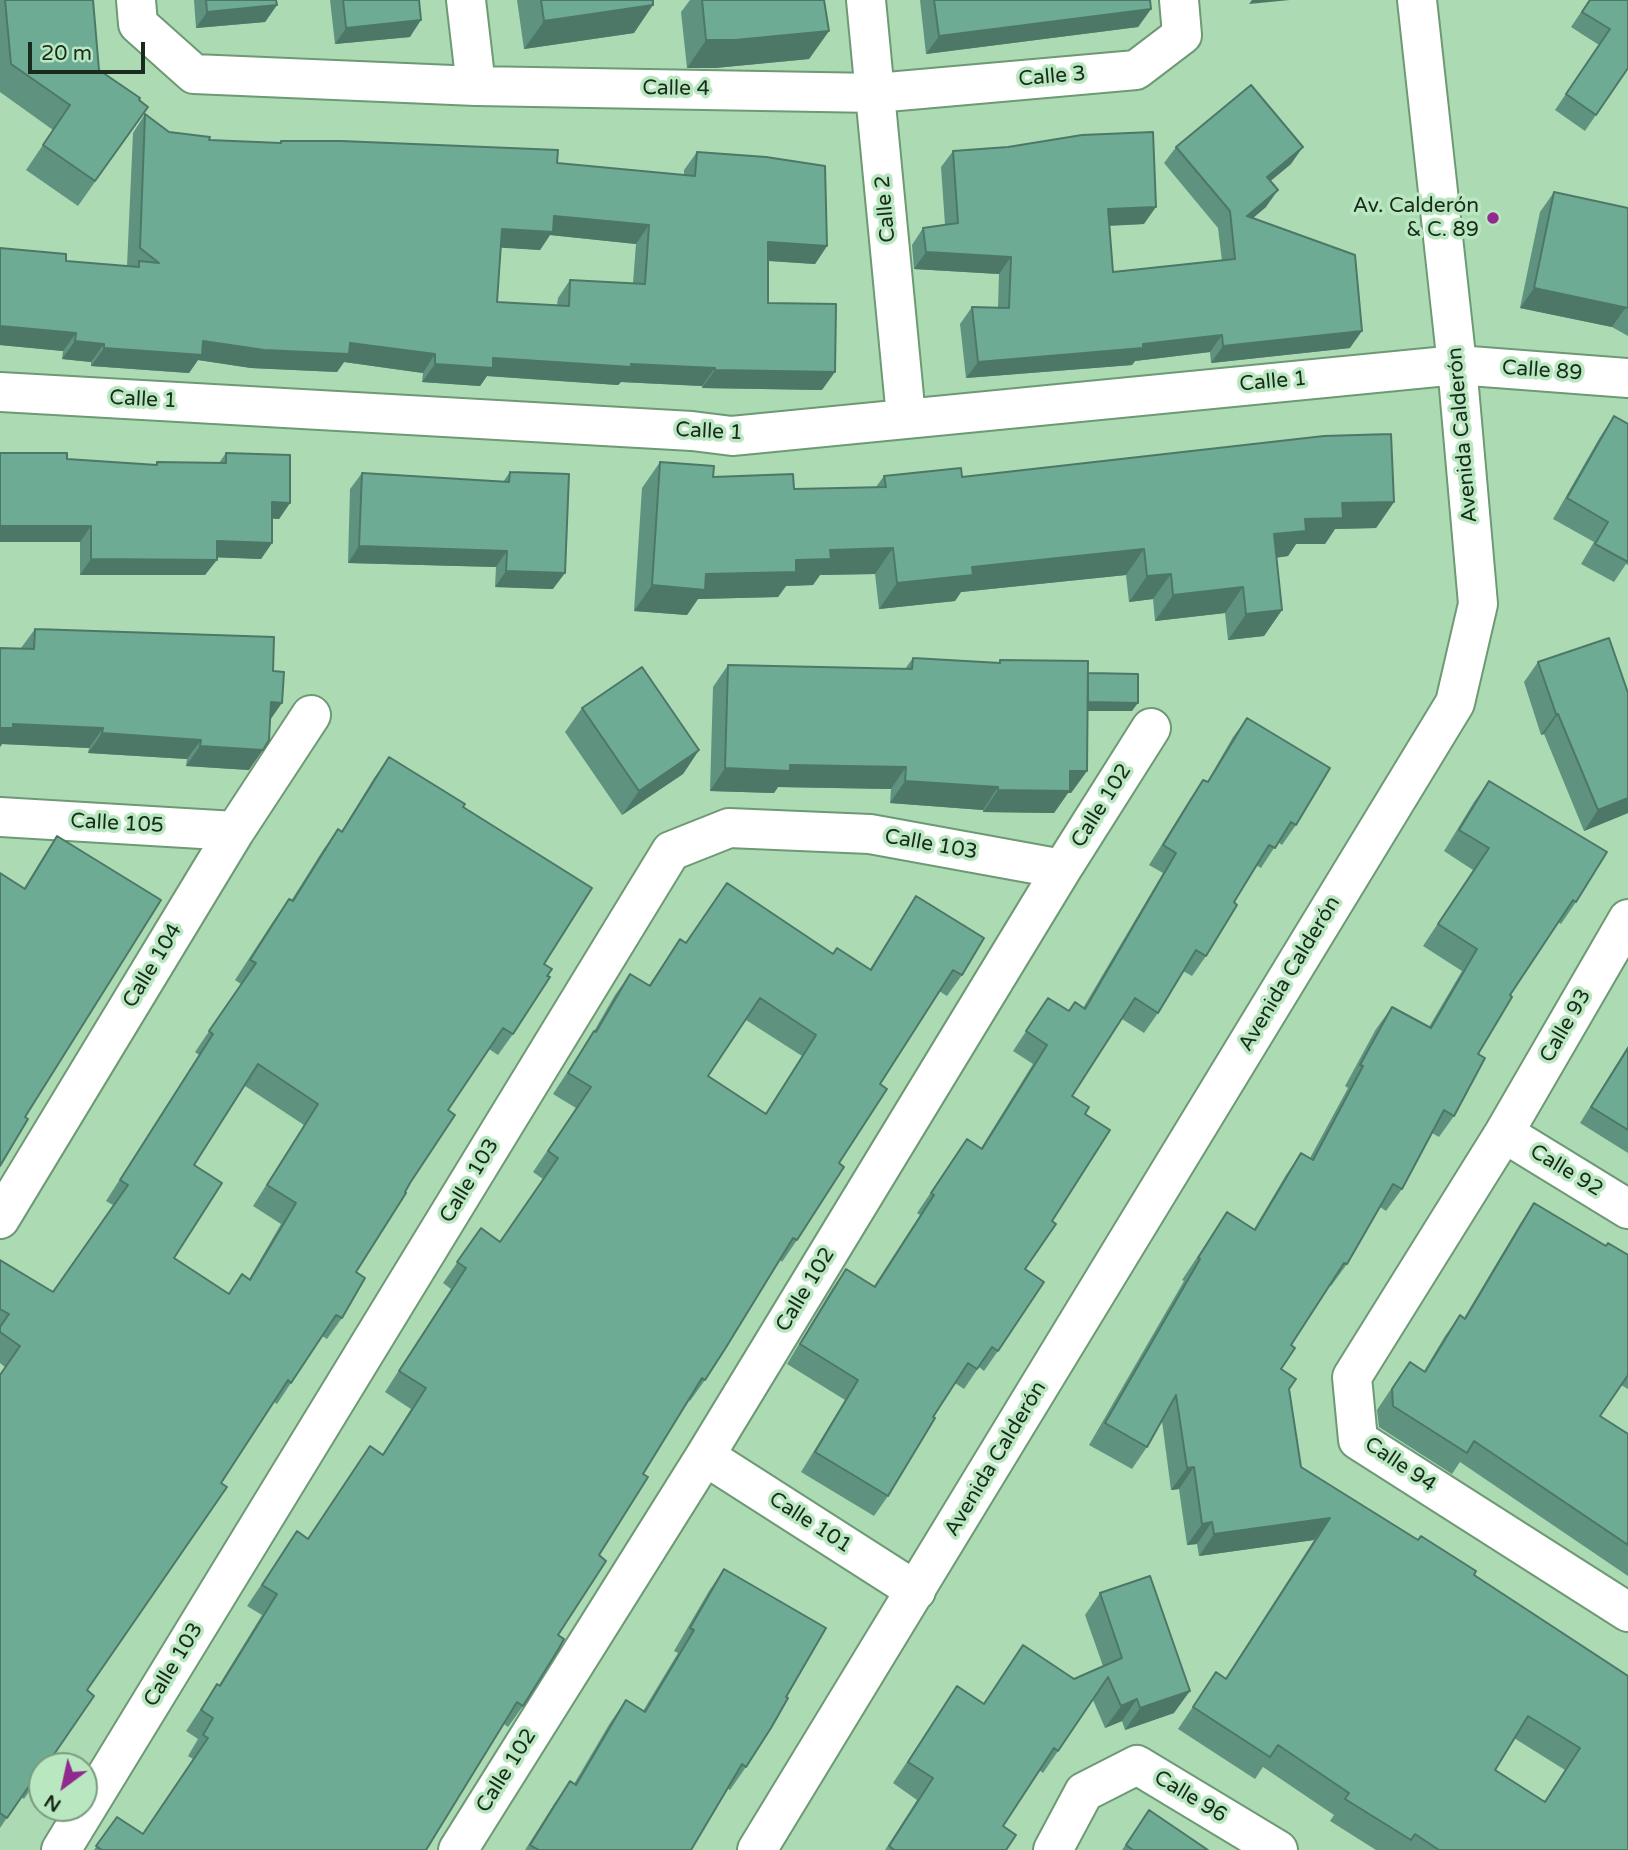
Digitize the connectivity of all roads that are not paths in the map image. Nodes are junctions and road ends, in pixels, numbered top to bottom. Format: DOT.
graph roads {
  1 [pos="136,0"];
  2 [pos="466,0"];
  3 [pos="866,0"];
  4 [pos="1179,0"];
  5 [pos="1417,0"];
  6 [pos="476,86"];
  7 [pos="876,93"];
  8 [pos="1457,365"];
  9 [pos="1628,378"];
  10 [pos="0,392"];
  11 [pos="906,417"];
  12 [pos="311,715"];
  13 [pos="1151,728"];
  14 [pos="0,817"];
  15 [pos="235,831"];
  16 [pos="1062,869"];
  17 [pos="1628,919"];
  18 [pos="1504,1133"];
  19 [pos="1628,1209"];
  20 [pos="0,1219"];
  21 [pos="705,1456"];
  22 [pos="916,1591"];
  23 [pos="1628,1612"];
  24 [pos="61,1850"];
  25 [pos="458,1850"];
  26 [pos="757,1850"];
  27 [pos="1053,1850"];
  28 [pos="1278,1850"];
  1 -- 6 [label="street, Calle 4"];
  2 -- 6 [label="street"];
  3 -- 7 [label="street, Calle 2"];
  4 -- 7 [label="street, Calle 3"];
  5 -- 8 [label="street, Avenida Calderón"];
  6 -- 7 [label="street, Calle 4"];
  7 -- 11 [label="street, Calle 2"];
  8 -- 9 [label="street, Calle 89"];
  8 -- 11 [label="street, Calle 1"];
  8 -- 22 [label="street, Avenida Calderón"];
  10 -- 11 [label="street, Calle 1"];
  12 -- 15 [label="street, Calle 104"];
  13 -- 16 [label="street, Calle 102"];
  14 -- 15 [label="street, Calle 105"];
  15 -- 20 [label="street, Calle 104"];
  16 -- 21 [label="street, Calle 102"];
  16 -- 24 [label="street, Calle 103"];
  17 -- 18 [label="street, Calle 93"];
  18 -- 19 [label="street, Calle 92"];
  18 -- 23 [label="street, Calle 94"];
  21 -- 22 [label="street, Calle 101"];
  21 -- 25 [label="street, Calle 102"];
  22 -- 26 [label="street, Avenida Calderón"];
  27 -- 28 [label="street, Calle 96"];
}
